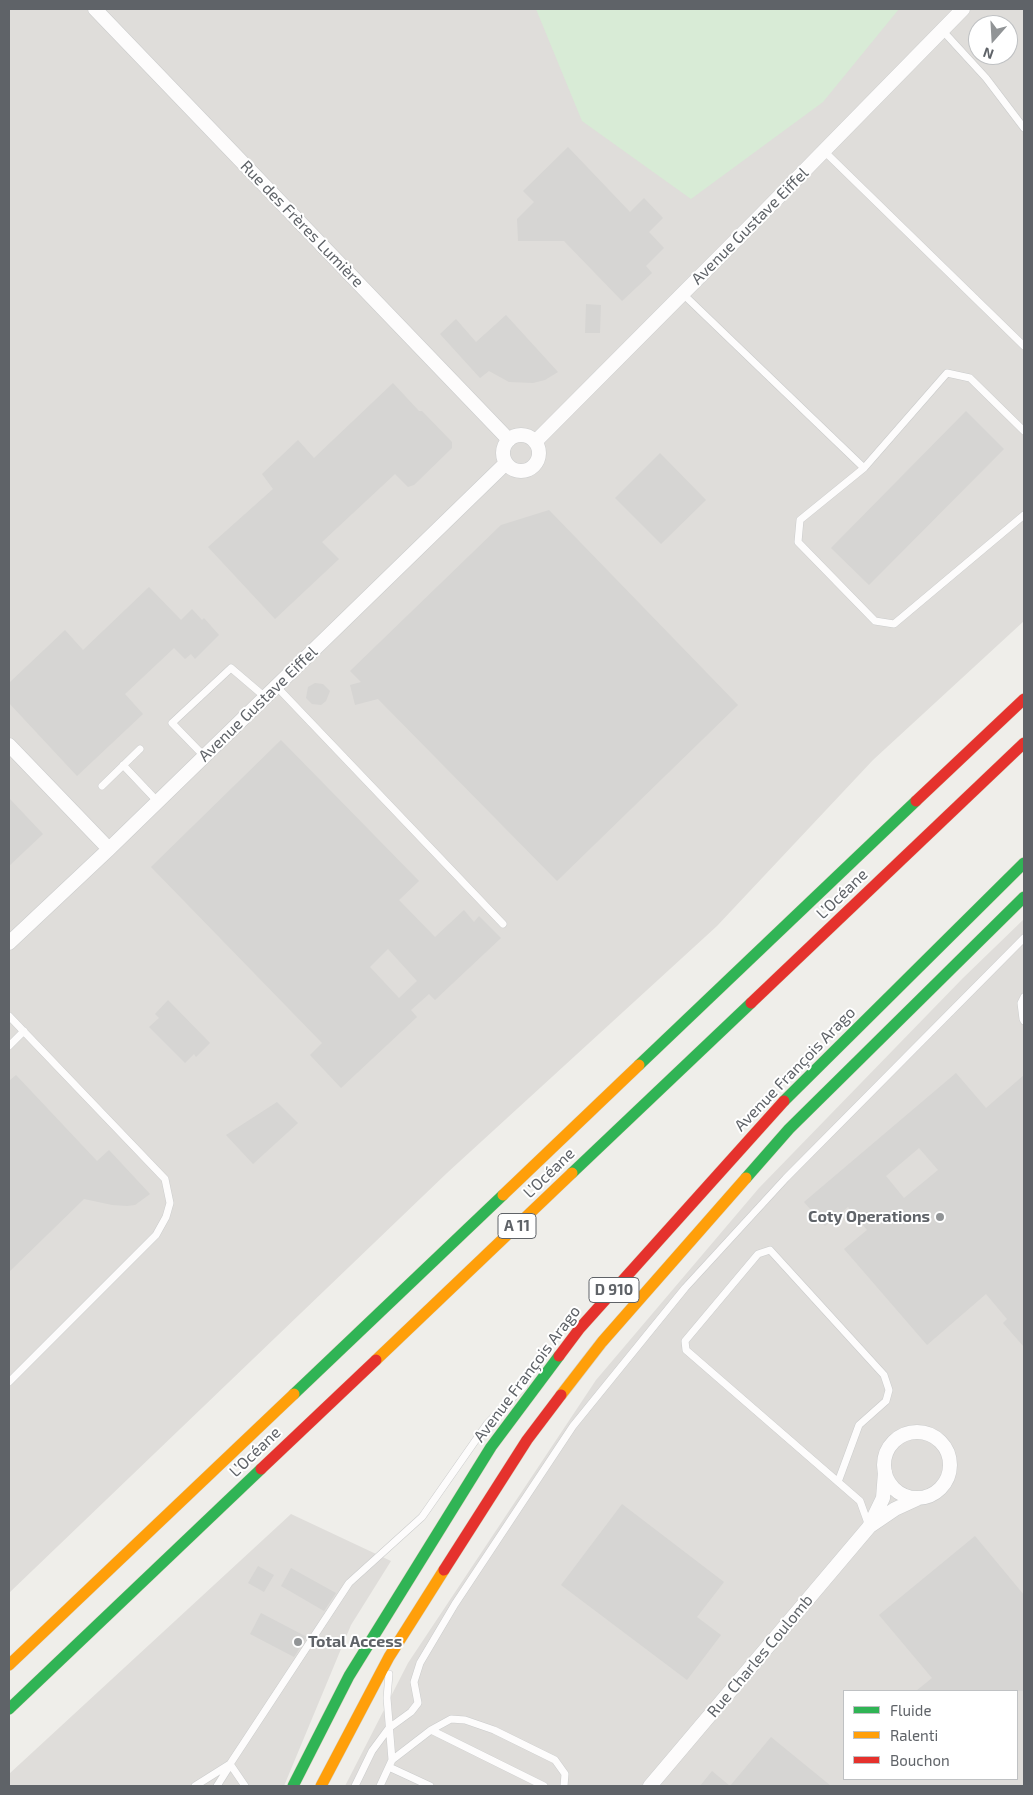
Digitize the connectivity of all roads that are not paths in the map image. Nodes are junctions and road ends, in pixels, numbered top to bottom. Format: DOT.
graph roads {
  1 [pos="95,9"];
  2 [pos="963,9"];
  3 [pos="942,30"];
  4 [pos="1024,128"];
  5 [pos="824,152"];
  6 [pos="683,294"];
  7 [pos="1024,346"];
  8 [pos="1024,431"];
  9 [pos="508,440"];
  10 [pos="535,442"];
  11 [pos="506,463"];
  12 [pos="864,468"];
  13 [pos="1024,515"];
  14 [pos="276,686"];
  15 [pos="265,697"];
  16 [pos="1024,699"];
  17 [pos="1024,743"];
  18 [pos="9,745"];
  19 [pos="140,749"];
  20 [pos="204,756"];
  21 [pos="123,765"];
  22 [pos="102,786"];
  23 [pos="158,802"];
  24 [pos="108,849"];
  25 [pos="1024,863"];
  26 [pos="1024,897"];
  27 [pos="503,924"];
  28 [pos="1024,938"];
  29 [pos="9,943"];
  30 [pos="1024,997"];
  31 [pos="9,1016"];
  32 [pos="1024,1021"];
  33 [pos="24,1031"];
  34 [pos="9,1046"];
  35 [pos="580,1328"];
  36 [pos="533,1376"];
  37 [pos="9,1382"];
  38 [pos="526,1383"];
  39 [pos="885,1472"];
  40 [pos="838,1482"];
  41 [pos="918,1498"];
  42 [pos="869,1527"];
  43 [pos="390,1657"];
  44 [pos="9,1665"];
  45 [pos="9,1709"];
  46 [pos="389,1728"];
  47 [pos="430,1730"];
  48 [pos="230,1764"];
  49 [pos="391,1764"];
  50 [pos="541,1785"];
  51 [pos="195,1786"];
  52 [pos="217,1786"];
  53 [pos="245,1786"];
  54 [pos="293,1786"];
  55 [pos="321,1786"];
  56 [pos="355,1786"];
  57 [pos="380,1786"];
  58 [pos="430,1786"];
  59 [pos="529,1786"];
  60 [pos="564,1786"];
  61 [pos="650,1786"];
  1 -- 9 [label="street, Rue des Frères Lumière"];
  2 -- 3 [label="street, Avenue Gustave Eiffel"];
  3 -- 4 [label="lane"];
  3 -- 5 [label="street, Avenue Gustave Eiffel"];
  5 -- 6 [label="street, Avenue Gustave Eiffel"];
  5 -- 7 [label="lane"];
  6 -- 10 [label="street, Avenue Gustave Eiffel"];
  6 -- 12 [label="lane"];
  8 -- 12 [label="lane"];
  9 -- 10 [label="street"];
  9 -- 11 [label="street"];
  10 -- 11 [label="street"];
  11 -- 14 [label="street, Avenue Gustave Eiffel"];
  12 -- 13 [label="lane"];
  14 -- 15 [label="street, Avenue Gustave Eiffel"];
  14 -- 27 [label="lane"];
  15 -- 20 [label="street, Avenue Gustave Eiffel"];
  15 -- 20 [label="lane"];
  16 -- 44 [label="main road, L’Océane / A 11"];
  17 -- 45 [label="main road, L’Océane / A 11"];
  18 -- 24 [label="street"];
  19 -- 21 [label="lane"];
  20 -- 23 [label="street, Avenue Gustave Eiffel"];
  21 -- 22 [label="lane"];
  21 -- 23 [label="lane"];
  23 -- 24 [label="street, Avenue Gustave Eiffel"];
  24 -- 29 [label="street, Avenue Gustave Eiffel"];
  25 -- 35 [label="main road, Avenue François Arago / D 910"];
  26 -- 43 [label="main road, D 910"];
  28 -- 46 [label="lane"];
  30 -- 32 [label="lane"];
  31 -- 33 [label="lane"];
  33 -- 34 [label="lane"];
  33 -- 37 [label="lane"];
  35 -- 36 [label="lane"];
  35 -- 54 [label="main road, Avenue François Arago / D 910"];
  38 -- 48 [label="lane"];
  39 -- 41 [label="street"];
  39 -- 41 [label="street, Rue Charles Coulomb"];
  39 -- 42 [label="street, Rue Charles Coulomb"];
  40 -- 40 [label="lane"];
  40 -- 42 [label="lane"];
  41 -- 42 [label="street, Rue Charles Coulomb"];
  42 -- 61 [label="street, Rue Charles Coulomb"];
  43 -- 46 [label="lane"];
  43 -- 55 [label="main road, D 910"];
  46 -- 49 [label="lane"];
  46 -- 56 [label="lane"];
  47 -- 49 [label="lane"];
  47 -- 50 [label="lane"];
  47 -- 60 [label="lane"];
  48 -- 51 [label="lane"];
  48 -- 52 [label="lane"];
  48 -- 53 [label="lane"];
  49 -- 57 [label="lane"];
  49 -- 58 [label="lane"];
  50 -- 59 [label="lane"];
}
